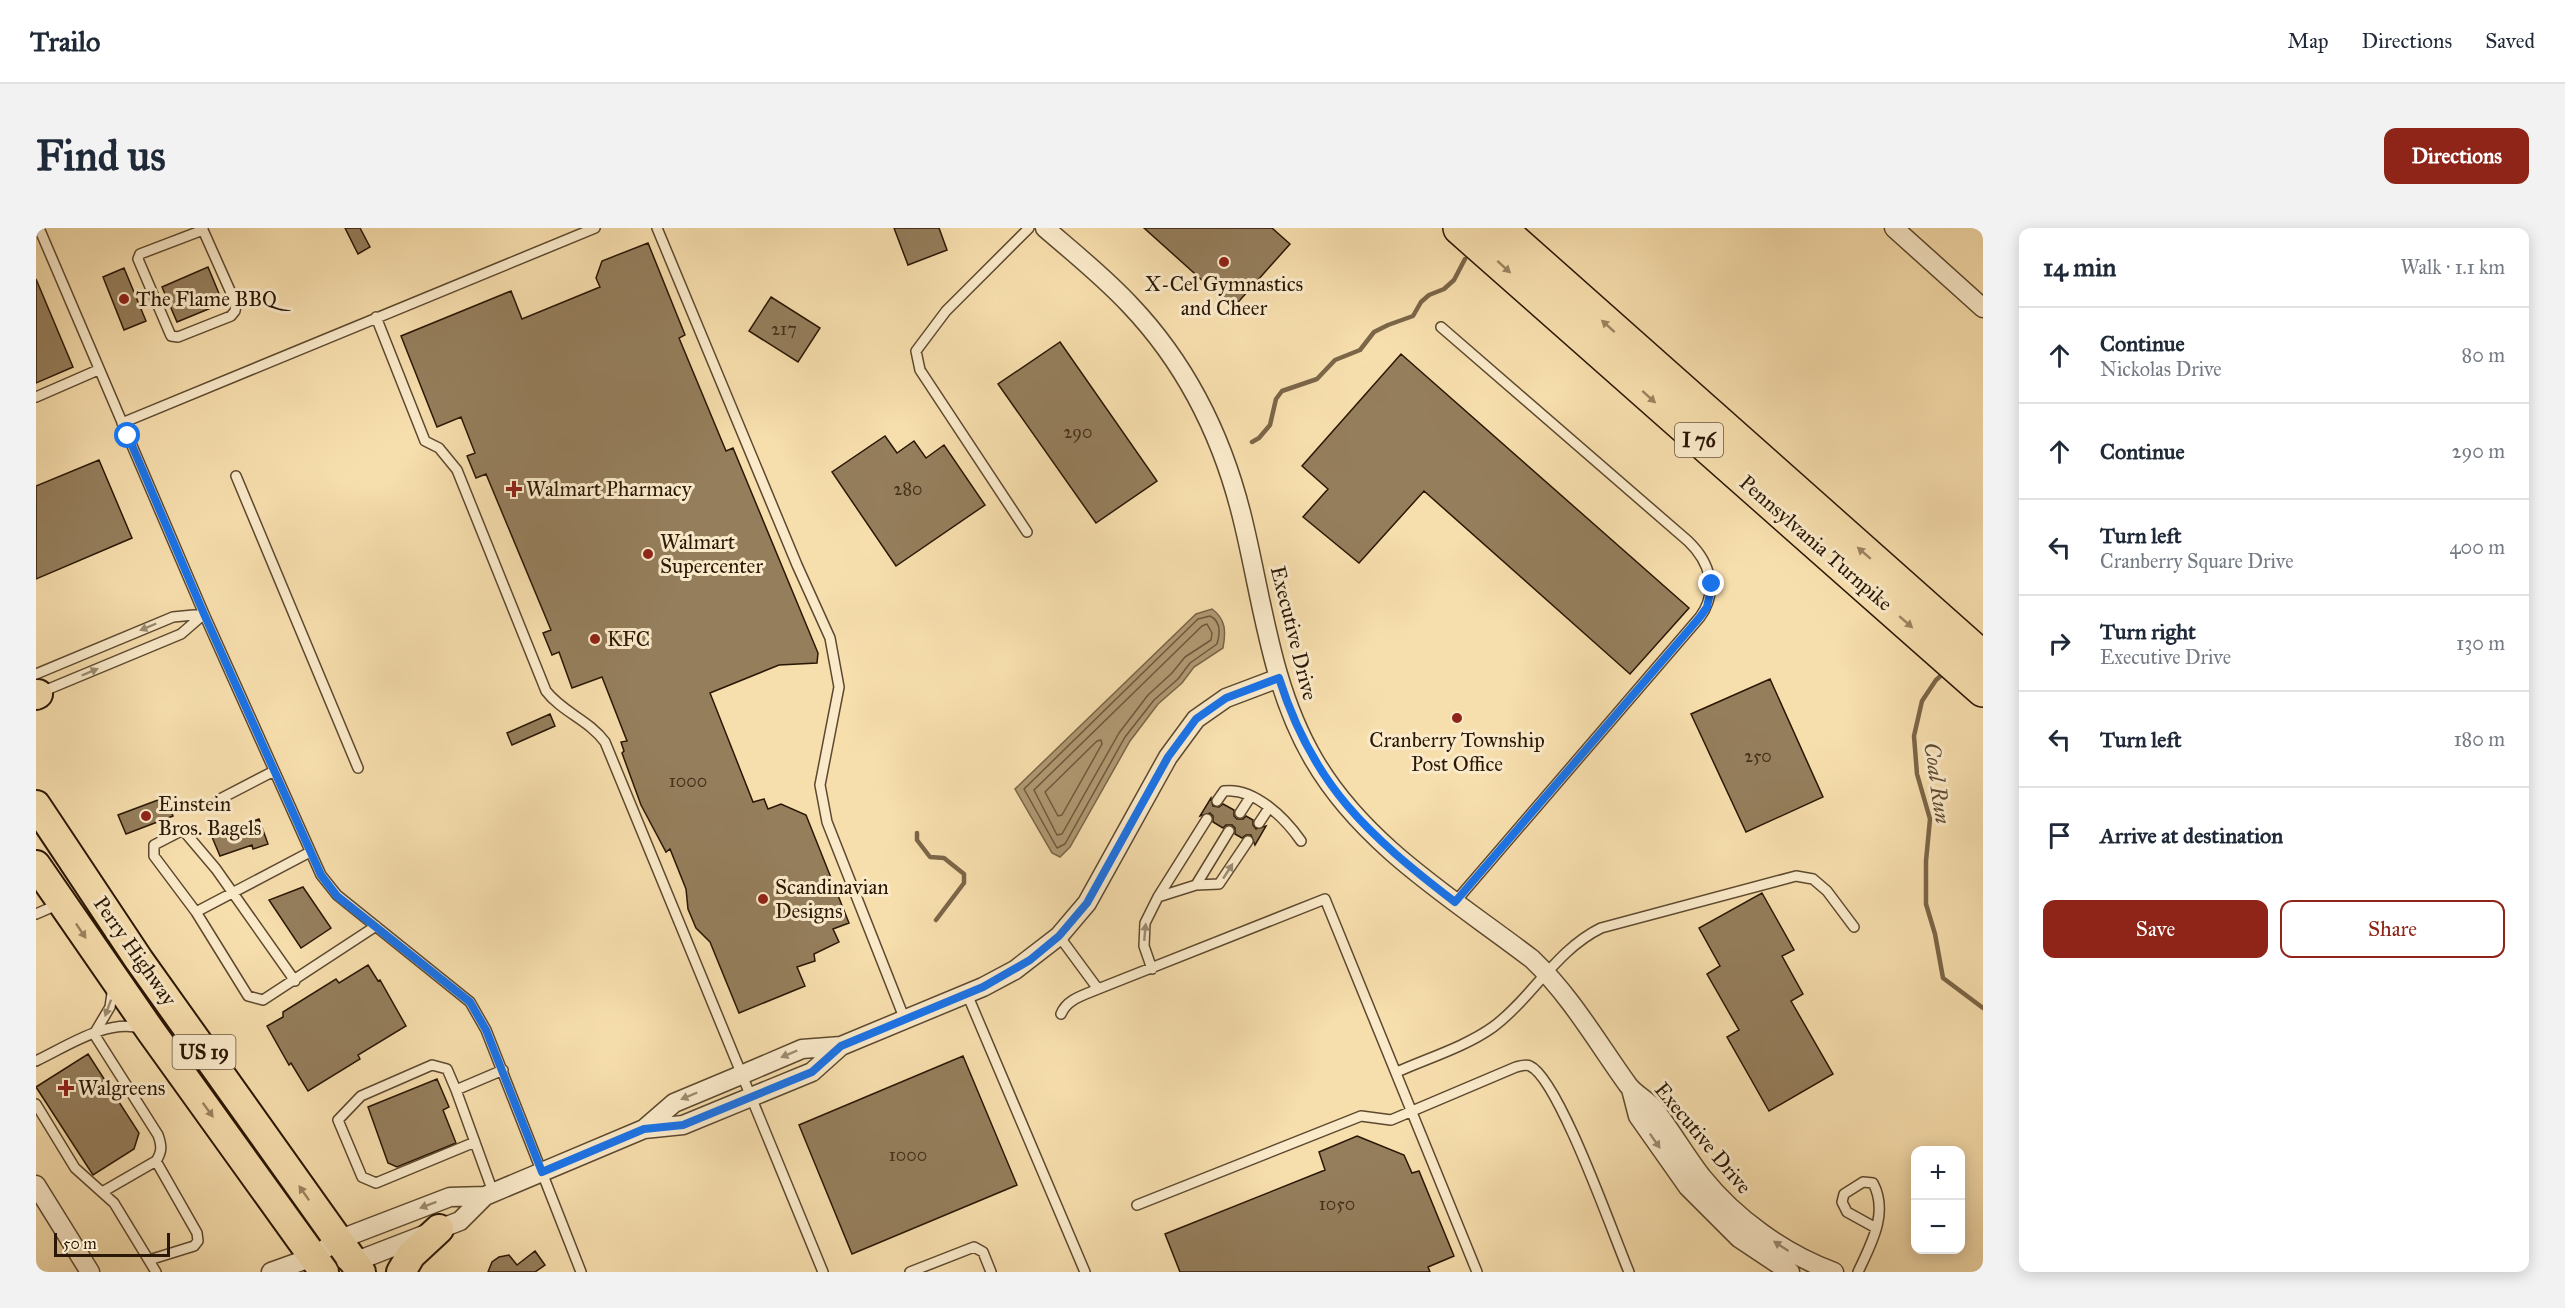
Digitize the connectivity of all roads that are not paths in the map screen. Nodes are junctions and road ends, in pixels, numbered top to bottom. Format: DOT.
graph roads {
  1 [pos="39,228"];
  2 [pos="595,228"];
  3 [pos="657,228"];
  4 [pos="1029,228"];
  5 [pos="1046,228"];
  6 [pos="1460,228"];
  7 [pos="1499,228"];
  8 [pos="1894,228"];
  9 [pos="203,229"];
  10 [pos="1983,308"];
  11 [pos="376,317"];
  12 [pos="1441,327"];
  13 [pos="98,370"];
  14 [pos="36,397"];
  15 [pos="122,423"];
  16 [pos="236,476"];
  17 [pos="1027,532"];
  18 [pos="204,614"];
  19 [pos="1947,642"];
  20 [pos="1979,676"];
  21 [pos="1279,678"];
  22 [pos="36,690"];
  23 [pos="358,768"];
  24 [pos="274,771"];
  25 [pos="1251,796"];
  26 [pos="218,800"];
  27 [pos="1217,801"];
  28 [pos="36,805"];
  29 [pos="1269,808"];
  30 [pos="1240,813"];
  31 [pos="1207,819"];
  32 [pos="1259,823"];
  33 [pos="1229,831"];
  34 [pos="1248,841"];
  35 [pos="1301,841"];
  36 [pos="310,852"];
  37 [pos="36,865"];
  38 [pos="1196,885"];
  39 [pos="232,893"];
  40 [pos="1158,897"];
  41 [pos="1455,902"];
  42 [pos="62,903"];
  43 [pos="196,912"];
  44 [pos="36,914"];
  45 [pos="376,926"];
  46 [pos="1854,927"];
  47 [pos="1059,936"];
  48 [pos="1152,969"];
  49 [pos="1547,973"];
  50 [pos="113,978"];
  51 [pos="295,981"];
  52 [pos="1098,989"];
  53 [pos="967,994"];
  54 [pos="1060,1014"];
  55 [pos="905,1020"];
  56 [pos="150,1030"];
  57 [pos="94,1034"];
  58 [pos="841,1046"];
  59 [pos="36,1061"];
  60 [pos="502,1070"];
  61 [pos="1397,1072"];
  62 [pos="741,1075"];
  63 [pos="1631,1089"];
  64 [pos="456,1090"];
  65 [pos="750,1097"];
  66 [pos="36,1104"];
  67 [pos="1412,1111"];
  68 [pos="644,1129"];
  69 [pos="475,1142"];
  70 [pos="156,1161"];
  71 [pos="542,1172"];
  72 [pos="36,1185"];
  73 [pos="104,1191"];
  74 [pos="489,1194"];
  75 [pos="1137,1205"];
  76 [pos="1876,1228"];
  77 [pos="439,1229"];
  78 [pos="351,1258"];
  79 [pos="149,1260"];
  80 [pos="319,1264"];
  81 [pos="90,1272"];
  82 [pos="156,1272"];
  83 [pos="271,1272"];
  84 [pos="401,1272"];
  85 [pos="581,1272"];
  86 [pos="823,1272"];
  87 [pos="910,1272"];
  88 [pos="991,1272"];
  89 [pos="1085,1272"];
  90 [pos="1477,1272"];
  91 [pos="1629,1272"];
  92 [pos="1790,1272"];
  93 [pos="1834,1272"];
  94 [pos="1858,1272"];
  1 -- 13 [label="lane"];
  2 -- 11 [label="lane"];
  3 -- 55 [label="lane"];
  4 -- 17 [label="lane"];
  5 -- 21 [label="street, Executive Drive"];
  6 -- 19 [label="highway, Pennsylvania Turnpike / I 76, one-way"];
  19 -- 7 [label="highway, Pennsylvania Turnpike / I 76, one-way"];
  8 -- 10 [label="street"];
  9 -- 9 [label="lane"];
  11 -- 15 [label="lane"];
  11 -- 62 [label="lane"];
  12 -- 41 [label="lane"];
  13 -- 14 [label="lane"];
  13 -- 15 [label="lane"];
  15 -- 18 [label="lane"];
  16 -- 23 [label="lane"];
  22 -- 18 [label="lane, one-way"];
  18 -- 22 [label="lane, one-way"];
  18 -- 24 [label="lane"];
  19 -- 20 [label="highway, Pennsylvania Turnpike / I 76"];
  21 -- 41 [label="street, Executive Drive"];
  21 -- 47 [label="street"];
  24 -- 26 [label="lane"];
  24 -- 36 [label="lane"];
  25 -- 27 [label="lane"];
  25 -- 29 [label="lane"];
  25 -- 30 [label="lane"];
  78 -- 28 [label="main road, Perry Highway / US 19, one-way"];
  29 -- 32 [label="lane"];
  29 -- 35 [label="lane"];
  31 -- 40 [label="lane"];
  33 -- 38 [label="lane"];
  38 -- 34 [label="lane, one-way"];
  36 -- 39 [label="lane"];
  36 -- 45 [label="lane"];
  37 -- 42 [label="main road, Perry Highway / US 19"];
  38 -- 40 [label="lane"];
  39 -- 43 [label="lane"];
  39 -- 43 [label="lane"];
  39 -- 51 [label="lane"];
  48 -- 40 [label="lane, one-way"];
  41 -- 49 [label="street, Executive Drive"];
  42 -- 44 [label="lane"];
  42 -- 50 [label="main road, Perry Highway / US 19, one-way"];
  43 -- 51 [label="lane"];
  45 -- 51 [label="lane"];
  45 -- 60 [label="lane"];
  46 -- 49 [label="lane"];
  47 -- 52 [label="lane"];
  47 -- 53 [label="street"];
  48 -- 52 [label="lane"];
  48 -- 61 [label="lane"];
  49 -- 61 [label="lane"];
  49 -- 63 [label="street, Executive Drive"];
  50 -- 56 [label="main road, Perry Highway / US 19"];
  50 -- 57 [label="lane, one-way"];
  52 -- 54 [label="lane"];
  53 -- 55 [label="street"];
  53 -- 89 [label="lane"];
  55 -- 58 [label="street"];
  56 -- 57 [label="lane"];
  56 -- 80 [label="main road, Perry Highway / US 19, one-way"];
  57 -- 59 [label="lane"];
  57 -- 70 [label="lane"];
  58 -- 62 [label="street, one-way"];
  58 -- 65 [label="street"];
  60 -- 64 [label="lane"];
  60 -- 71 [label="lane"];
  61 -- 67 [label="lane"];
  62 -- 65 [label="lane"];
  62 -- 68 [label="street, one-way"];
  63 -- 92 [label="street, Executive Drive, one-way"];
  93 -- 63 [label="street, Executive Drive, one-way"];
  64 -- 69 [label="lane"];
  64 -- 69 [label="lane"];
  65 -- 68 [label="street"];
  65 -- 86 [label="lane"];
  66 -- 73 [label="lane"];
  67 -- 75 [label="lane"];
  67 -- 90 [label="lane"];
  67 -- 91 [label="lane"];
  68 -- 71 [label="street"];
  69 -- 74 [label="lane"];
  70 -- 73 [label="lane"];
  70 -- 79 [label="lane"];
  71 -- 74 [label="street"];
  71 -- 85 [label="lane"];
  72 -- 81 [label="street"];
  73 -- 79 [label="lane"];
  74 -- 77 [label="street"];
  74 -- 78 [label="street, one-way"];
  76 -- 76 [label="lane"];
  76 -- 94 [label="lane"];
  77 -- 78 [label="street"];
  77 -- 84 [label="main road"];
  78 -- 80 [label="street"];
  78 -- 80 [label="street"];
  79 -- 82 [label="lane"];
  80 -- 83 [label="street"];
  87 -- 88 [label="lane"];
}
